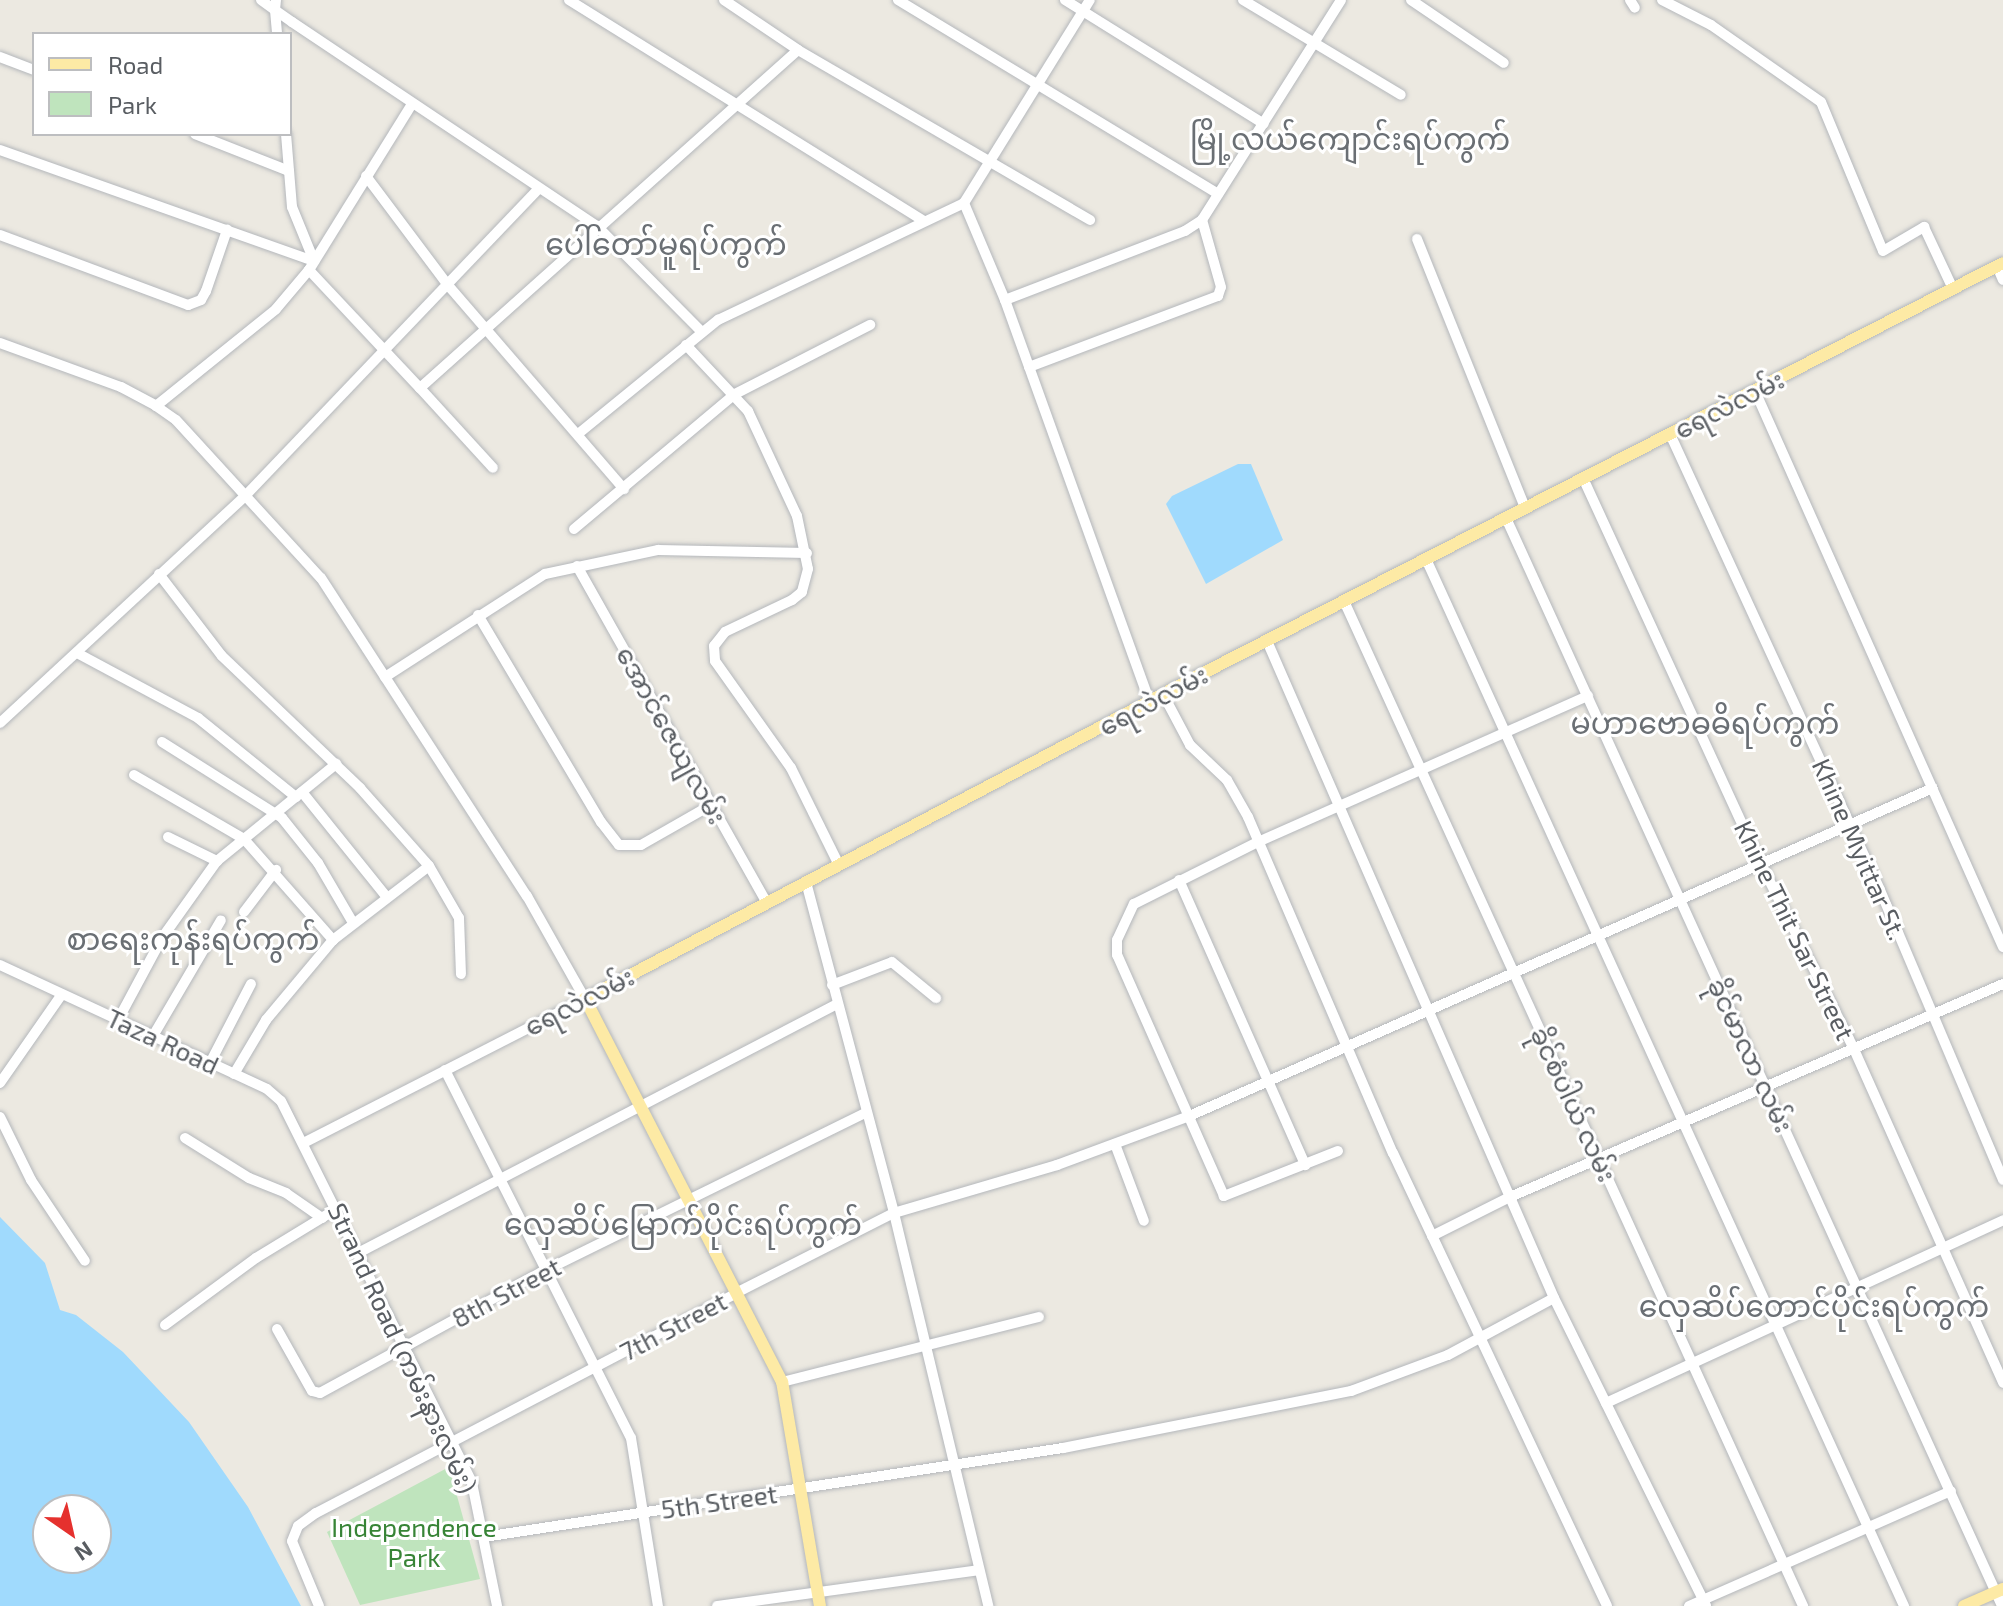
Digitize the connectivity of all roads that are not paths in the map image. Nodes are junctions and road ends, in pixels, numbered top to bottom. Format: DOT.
graph roads {
  1 [pos="261,0"];
  2 [pos="569,0"];
  3 [pos="724,0"];
  4 [pos="898,0"];
  5 [pos="1065,0"];
  6 [pos="1090,0"];
  7 [pos="1243,0"];
  8 [pos="1341,0"];
  9 [pos="1411,0"];
  10 [pos="1662,0"];
  11 [pos="276,5"];
  12 [pos="1083,11"];
  13 [pos="277,32"];
  14 [pos="1314,44"];
  15 [pos="798,50"];
  16 [pos="0,57"];
  17 [pos="1504,63"];
  18 [pos="32,69"];
  19 [pos="1036,86"];
  20 [pos="1401,95"];
  21 [pos="412,104"];
  22 [pos="737,109"];
  23 [pos="1264,124"];
  24 [pos="200,136"];
  25 [pos="286,136"];
  26 [pos="0,150"];
  27 [pos="989,159"];
  28 [pos="289,171"];
  29 [pos="366,176"];
  30 [pos="538,189"];
  31 [pos="1218,194"];
  32 [pos="964,203"];
  33 [pos="1090,220"];
  34 [pos="1202,220"];
  35 [pos="924,221"];
  36 [pos="597,226"];
  37 [pos="227,230"];
  38 [pos="0,235"];
  39 [pos="1417,239"];
  40 [pos="2000,265"];
  41 [pos="311,266"];
  42 [pos="2003,280"];
  43 [pos="447,284"];
  44 [pos="1953,289"];
  45 [pos="1005,300"];
  46 [pos="870,325"];
  47 [pos="486,327"];
  48 [pos="702,332"];
  49 [pos="0,343"];
  50 [pos="686,345"];
  51 [pos="384,351"];
  52 [pos="1029,367"];
  53 [pos="420,388"];
  54 [pos="1755,391"];
  55 [pos="735,394"];
  56 [pos="156,406"];
  57 [pos="578,434"];
  58 [pos="1670,434"];
  59 [pos="493,468"];
  60 [pos="1583,478"];
  61 [pos="624,489"];
  62 [pos="246,495"];
  63 [pos="1525,508"];
  64 [pos="1506,518"];
  65 [pos="574,529"];
  66 [pos="807,553"];
  67 [pos="1426,559"];
  68 [pos="577,566"];
  69 [pos="159,574"];
  70 [pos="1344,601"];
  71 [pos="478,615"];
  72 [pos="1267,641"];
  73 [pos="77,653"];
  74 [pos="385,677"];
  75 [pos="1163,694"];
  76 [pos="1588,696"];
  77 [pos="1150,702"];
  78 [pos="0,723"];
  79 [pos="1506,733"];
  80 [pos="162,742"];
  81 [pos="336,764"];
  82 [pos="1421,770"];
  83 [pos="134,775"];
  84 [pos="1933,788"];
  85 [pos="299,794"];
  86 [pos="711,805"];
  87 [pos="1339,806"];
  88 [pos="275,814"];
  89 [pos="1849,823"];
  90 [pos="168,837"];
  91 [pos="244,839"];
  92 [pos="1258,842"];
  93 [pos="217,861"];
  94 [pos="1760,862"];
  95 [pos="839,865"];
  96 [pos="429,866"];
  97 [pos="276,870"];
  98 [pos="1179,880"];
  99 [pos="806,882"];
  100 [pos="386,896"];
  101 [pos="1682,902"];
  102 [pos="767,903"];
  103 [pos="244,912"];
  104 [pos="221,920"];
  105 [pos="353,923"];
  106 [pos="1599,937"];
  107 [pos="333,940"];
  108 [pos="2003,947"];
  109 [pos="0,965"];
  110 [pos="1514,973"];
  111 [pos="461,974"];
  112 [pos="251,984"];
  113 [pos="2003,984"];
  114 [pos="832,985"];
  115 [pos="62,994"];
  116 [pos="936,998"];
  117 [pos="585,999"];
  118 [pos="837,1004"];
  119 [pos="1429,1012"];
  120 [pos="1931,1015"];
  121 [pos="118,1020"];
  122 [pos="153,1036"];
  123 [pos="1347,1047"];
  124 [pos="1853,1047"];
  125 [pos="210,1063"];
  126 [pos="445,1070"];
  127 [pos="234,1074"];
  128 [pos="1267,1082"];
  129 [pos="0,1083"];
  130 [pos="1766,1087"];
  131 [pos="639,1105"];
  132 [pos="865,1113"];
  133 [pos="0,1117"];
  134 [pos="1187,1117"];
  135 [pos="1684,1123"];
  136 [pos="185,1138"];
  137 [pos="305,1142"];
  138 [pos="1115,1144"];
  139 [pos="1338,1151"];
  140 [pos="1599,1159"];
  141 [pos="1305,1165"];
  142 [pos="500,1178"];
  143 [pos="2003,1180"];
  144 [pos="1510,1197"];
  145 [pos="687,1198"];
  146 [pos="338,1208"];
  147 [pos="894,1213"];
  148 [pos="322,1218"];
  149 [pos="2003,1220"];
  150 [pos="1144,1221"];
  151 [pos="1432,1236"];
  152 [pos="1943,1249"];
  153 [pos="360,1252"];
  154 [pos="85,1261"];
  155 [pos="546,1270"];
  156 [pos="1858,1287"];
  157 [pos="736,1293"];
  158 [pos="1554,1298"];
  159 [pos="1039,1317"];
  160 [pos="165,1325"];
  161 [pos="1776,1326"];
  162 [pos="277,1329"];
  163 [pos="1479,1338"];
  164 [pos="407,1346"];
  165 [pos="924,1346"];
  166 [pos="1693,1364"];
  167 [pos="596,1367"];
  168 [pos="782,1382"];
  169 [pos="2003,1383"];
  170 [pos="1606,1403"];
  171 [pos="453,1443"];
  172 [pos="954,1464"];
  173 [pos="802,1490"];
  174 [pos="1951,1491"];
  175 [pos="644,1511"];
  176 [pos="1869,1530"];
  177 [pos="484,1537"];
  178 [pos="1784,1564"];
  179 [pos="979,1570"];
  180 [pos="817,1590"];
  181 [pos="2000,1590"];
  182 [pos="1705,1603"];
  183 [pos="319,1606"];
  184 [pos="497,1606"];
  185 [pos="658,1606"];
  186 [pos="717,1606"];
  187 [pos="820,1606"];
  188 [pos="988,1606"];
  189 [pos="1607,1606"];
  190 [pos="1689,1606"];
  191 [pos="1803,1606"];
  192 [pos="1904,1606"];
  193 [pos="1964,1606"];
  194 [pos="2002,1606"];
  1 -- 11 [label="street"];
  2 -- 22 [label="street"];
  3 -- 15 [label="street"];
  4 -- 19 [label="street"];
  5 -- 12 [label="street"];
  6 -- 12 [label="street"];
  7 -- 14 [label="street"];
  8 -- 14 [label="street"];
  9 -- 17 [label="street"];
  10 -- 44 [label="street"];
  11 -- 13 [label="street"];
  11 -- 21 [label="street"];
  12 -- 19 [label="street"];
  12 -- 23 [label="street"];
  14 -- 20 [label="street"];
  14 -- 23 [label="street"];
  15 -- 22 [label="street"];
  15 -- 27 [label="street"];
  16 -- 18 [label="street"];
  19 -- 27 [label="street"];
  19 -- 31 [label="street"];
  21 -- 29 [label="street"];
  21 -- 30 [label="street"];
  22 -- 35 [label="street"];
  22 -- 36 [label="street"];
  23 -- 31 [label="street"];
  24 -- 28 [label="street"];
  25 -- 28 [label="street"];
  26 -- 37 [label="street"];
  27 -- 32 [label="street"];
  27 -- 33 [label="street"];
  28 -- 41 [label="street"];
  29 -- 41 [label="street"];
  29 -- 43 [label="street"];
  30 -- 36 [label="street"];
  30 -- 43 [label="street"];
  31 -- 34 [label="street"];
  32 -- 35 [label="street"];
  32 -- 45 [label="street"];
  34 -- 45 [label="street"];
  34 -- 52 [label="street"];
  35 -- 48 [label="street"];
  36 -- 47 [label="street"];
  36 -- 48 [label="street"];
  37 -- 38 [label="street"];
  37 -- 41 [label="street"];
  39 -- 63 [label="street"];
  40 -- 42 [label="street"];
  40 -- 44 [label="main road, ရေလဲလမ်း"];
  41 -- 51 [label="street"];
  41 -- 56 [label="street"];
  43 -- 47 [label="street"];
  43 -- 51 [label="street"];
  44 -- 54 [label="main road, ရေလဲလမ်း"];
  45 -- 52 [label="street"];
  46 -- 55 [label="street"];
  47 -- 53 [label="street"];
  47 -- 57 [label="street"];
  48 -- 50 [label="street"];
  49 -- 56 [label="street"];
  50 -- 55 [label="street"];
  50 -- 57 [label="street"];
  51 -- 53 [label="street"];
  51 -- 62 [label="street"];
  52 -- 77 [label="street"];
  53 -- 59 [label="street"];
  54 -- 58 [label="main road, ရေလဲလမ်း"];
  54 -- 84 [label="street"];
  55 -- 61 [label="street"];
  55 -- 66 [label="street"];
  56 -- 62 [label="street"];
  57 -- 61 [label="street"];
  58 -- 60 [label="main road, ရေလဲလမ်း"];
  58 -- 89 [label="street, Khine Myittar St."];
  60 -- 63 [label="main road, ရေလဲလမ်း"];
  60 -- 94 [label="street, Khine Thit Sar Street"];
  61 -- 65 [label="street"];
  62 -- 69 [label="street"];
  62 -- 74 [label="street"];
  63 -- 64 [label="main road, ရေလဲလမ်း"];
  64 -- 67 [label="main road, ရေလဲလမ်း"];
  64 -- 76 [label="street, ခိုင်မာလာ လမ်း"];
  66 -- 68 [label="street"];
  66 -- 95 [label="street"];
  67 -- 70 [label="main road, ရေလဲလမ်း"];
  67 -- 79 [label="street"];
  68 -- 71 [label="street"];
  68 -- 86 [label="street, အောင်ဇေယျလမ်း"];
  69 -- 73 [label="street"];
  69 -- 81 [label="street"];
  70 -- 72 [label="main road, ရေလဲလမ်း"];
  70 -- 82 [label="street, ခိုင်စံပါယ် လမ်း"];
  71 -- 74 [label="street"];
  71 -- 86 [label="street"];
  72 -- 75 [label="main road, ရေလဲလမ်း"];
  72 -- 87 [label="street"];
  73 -- 78 [label="street"];
  73 -- 85 [label="street"];
  74 -- 117 [label="street"];
  75 -- 77 [label="main road, ရေလဲလမ်း"];
  75 -- 92 [label="street"];
  76 -- 79 [label="street"];
  76 -- 101 [label="street, ခိုင်မာလာ လမ်း"];
  77 -- 95 [label="main road, ရေလဲလမ်း"];
  79 -- 82 [label="street"];
  79 -- 106 [label="street"];
  80 -- 88 [label="street"];
  81 -- 85 [label="street"];
  81 -- 96 [label="street"];
  82 -- 87 [label="street"];
  82 -- 110 [label="street, ခိုင်စံပါယ် လမ်း"];
  83 -- 91 [label="street"];
  84 -- 89 [label="street, 7th Street"];
  84 -- 108 [label="street"];
  85 -- 88 [label="street"];
  85 -- 100 [label="street"];
  86 -- 102 [label="street, အောင်ဇေယျလမ်း"];
  87 -- 92 [label="street"];
  87 -- 119 [label="street"];
  88 -- 91 [label="street"];
  88 -- 105 [label="street"];
  89 -- 94 [label="street, 7th Street"];
  89 -- 120 [label="street, Khine Myittar St."];
  90 -- 93 [label="street"];
  91 -- 93 [label="street"];
  91 -- 97 [label="street"];
  92 -- 98 [label="street"];
  92 -- 123 [label="street"];
  93 -- 121 [label="street"];
  94 -- 101 [label="street, 7th Street"];
  94 -- 124 [label="street, Khine Thit Sar Street"];
  95 -- 99 [label="main road, ရေလဲလမ်း"];
  96 -- 100 [label="street"];
  96 -- 111 [label="street"];
  97 -- 103 [label="street"];
  97 -- 107 [label="street"];
  98 -- 128 [label="street"];
  98 -- 134 [label="street"];
  99 -- 102 [label="main road, ရေလဲလမ်း"];
  99 -- 114 [label="street"];
  100 -- 105 [label="street"];
  101 -- 106 [label="street, 7th Street"];
  101 -- 130 [label="street, ခိုင်မာလာ လမ်း"];
  102 -- 117 [label="main road, ရေလဲလမ်း"];
  104 -- 122 [label="street"];
  105 -- 107 [label="street"];
  106 -- 110 [label="street, 7th Street"];
  106 -- 135 [label="street"];
  107 -- 127 [label="street"];
  109 -- 115 [label="street, Taza Road"];
  110 -- 119 [label="street, 7th Street"];
  110 -- 140 [label="street, ခိုင်စံပါယ် လမ်း"];
  112 -- 125 [label="street"];
  113 -- 120 [label="street"];
  114 -- 116 [label="street"];
  114 -- 118 [label="street"];
  115 -- 121 [label="street, Taza Road"];
  115 -- 129 [label="street"];
  117 -- 126 [label="street, ရေလဲလမ်း"];
  117 -- 131 [label="main road"];
  118 -- 131 [label="street"];
  118 -- 132 [label="street"];
  119 -- 123 [label="street, 7th Street"];
  119 -- 144 [label="street"];
  120 -- 124 [label="street"];
  120 -- 143 [label="street, Khine Myittar St."];
  121 -- 122 [label="street, Taza Road"];
  122 -- 125 [label="street, Taza Road"];
  123 -- 128 [label="street, 7th Street"];
  123 -- 151 [label="street"];
  124 -- 130 [label="street"];
  124 -- 152 [label="street, Khine Thit Sar Street"];
  125 -- 127 [label="street, Taza Road"];
  126 -- 137 [label="street, ရေလဲလမ်း"];
  126 -- 142 [label="street"];
  127 -- 137 [label="street, Taza Road"];
  128 -- 134 [label="street, 7th Street"];
  128 -- 141 [label="street"];
  130 -- 135 [label="street"];
  130 -- 156 [label="street, ခိုင်မာလာ လမ်း"];
  131 -- 142 [label="street"];
  131 -- 145 [label="main road"];
  132 -- 145 [label="street, 8th Street"];
  132 -- 147 [label="street"];
  133 -- 154 [label="street"];
  134 -- 138 [label="street, 7th Street"];
  134 -- 141 [label="street"];
  135 -- 140 [label="street"];
  135 -- 161 [label="street"];
  136 -- 148 [label="street"];
  137 -- 146 [label="street, Strand Road (ကမ်းနားလမ်း)"];
  138 -- 147 [label="street, 7th Street"];
  138 -- 150 [label="street"];
  139 -- 141 [label="street"];
  140 -- 144 [label="street"];
  140 -- 166 [label="street, ခိုင်စံပါယ် လမ်း"];
  142 -- 153 [label="street"];
  142 -- 155 [label="street"];
  144 -- 151 [label="street"];
  144 -- 158 [label="street"];
  145 -- 155 [label="street, 8th Street"];
  145 -- 157 [label="main road"];
  146 -- 148 [label="street"];
  146 -- 153 [label="street, Strand Road (ကမ်းနားလမ်း)"];
  147 -- 157 [label="street, 7th Street"];
  147 -- 165 [label="street"];
  148 -- 160 [label="street"];
  149 -- 152 [label="street"];
  151 -- 163 [label="street"];
  152 -- 156 [label="street"];
  152 -- 169 [label="street, Khine Thit Sar Street"];
  153 -- 164 [label="street, Strand Road (ကမ်းနားလမ်း)"];
  155 -- 164 [label="street, 8th Street"];
  155 -- 167 [label="street"];
  156 -- 161 [label="street"];
  156 -- 174 [label="street, ခိုင်မာလာ လမ်း"];
  157 -- 167 [label="street, 7th Street"];
  157 -- 168 [label="main road"];
  158 -- 163 [label="street, 5th Street"];
  158 -- 170 [label="street"];
  159 -- 165 [label="street"];
  161 -- 166 [label="street"];
  161 -- 176 [label="street"];
  162 -- 164 [label="street, 8th Street"];
  163 -- 172 [label="street, 5th Street"];
  163 -- 189 [label="street"];
  164 -- 171 [label="street, Strand Road (ကမ်းနားလမ်း)"];
  165 -- 168 [label="street"];
  165 -- 172 [label="street"];
  166 -- 170 [label="street"];
  166 -- 178 [label="street, ခိုင်စံပါယ် လမ်း"];
  167 -- 171 [label="street, 7th Street"];
  167 -- 175 [label="street"];
  168 -- 173 [label="main road"];
  170 -- 182 [label="street"];
  171 -- 177 [label="street, Strand Road (ကမ်းနားလမ်း)"];
  171 -- 183 [label="street, 7th Street"];
  172 -- 173 [label="street, 5th Street"];
  172 -- 179 [label="street"];
  173 -- 175 [label="street, 5th Street"];
  173 -- 180 [label="main road"];
  174 -- 176 [label="street"];
  174 -- 181 [label="street, ခိုင်မာလာ လမ်း"];
  175 -- 177 [label="street, 5th Street"];
  175 -- 185 [label="street"];
  176 -- 178 [label="street"];
  176 -- 192 [label="street"];
  177 -- 184 [label="street, Strand Road (ကမ်းနားလမ်း)"];
  178 -- 182 [label="street"];
  178 -- 191 [label="street, ခိုင်စံပါယ် လမ်း"];
  179 -- 180 [label="street"];
  179 -- 188 [label="street"];
  180 -- 186 [label="street"];
  180 -- 187 [label="main road"];
  181 -- 193 [label="main road"];
  181 -- 194 [label="street, ခိုင်မာလာ လမ်း"];
  182 -- 190 [label="street"];
}
